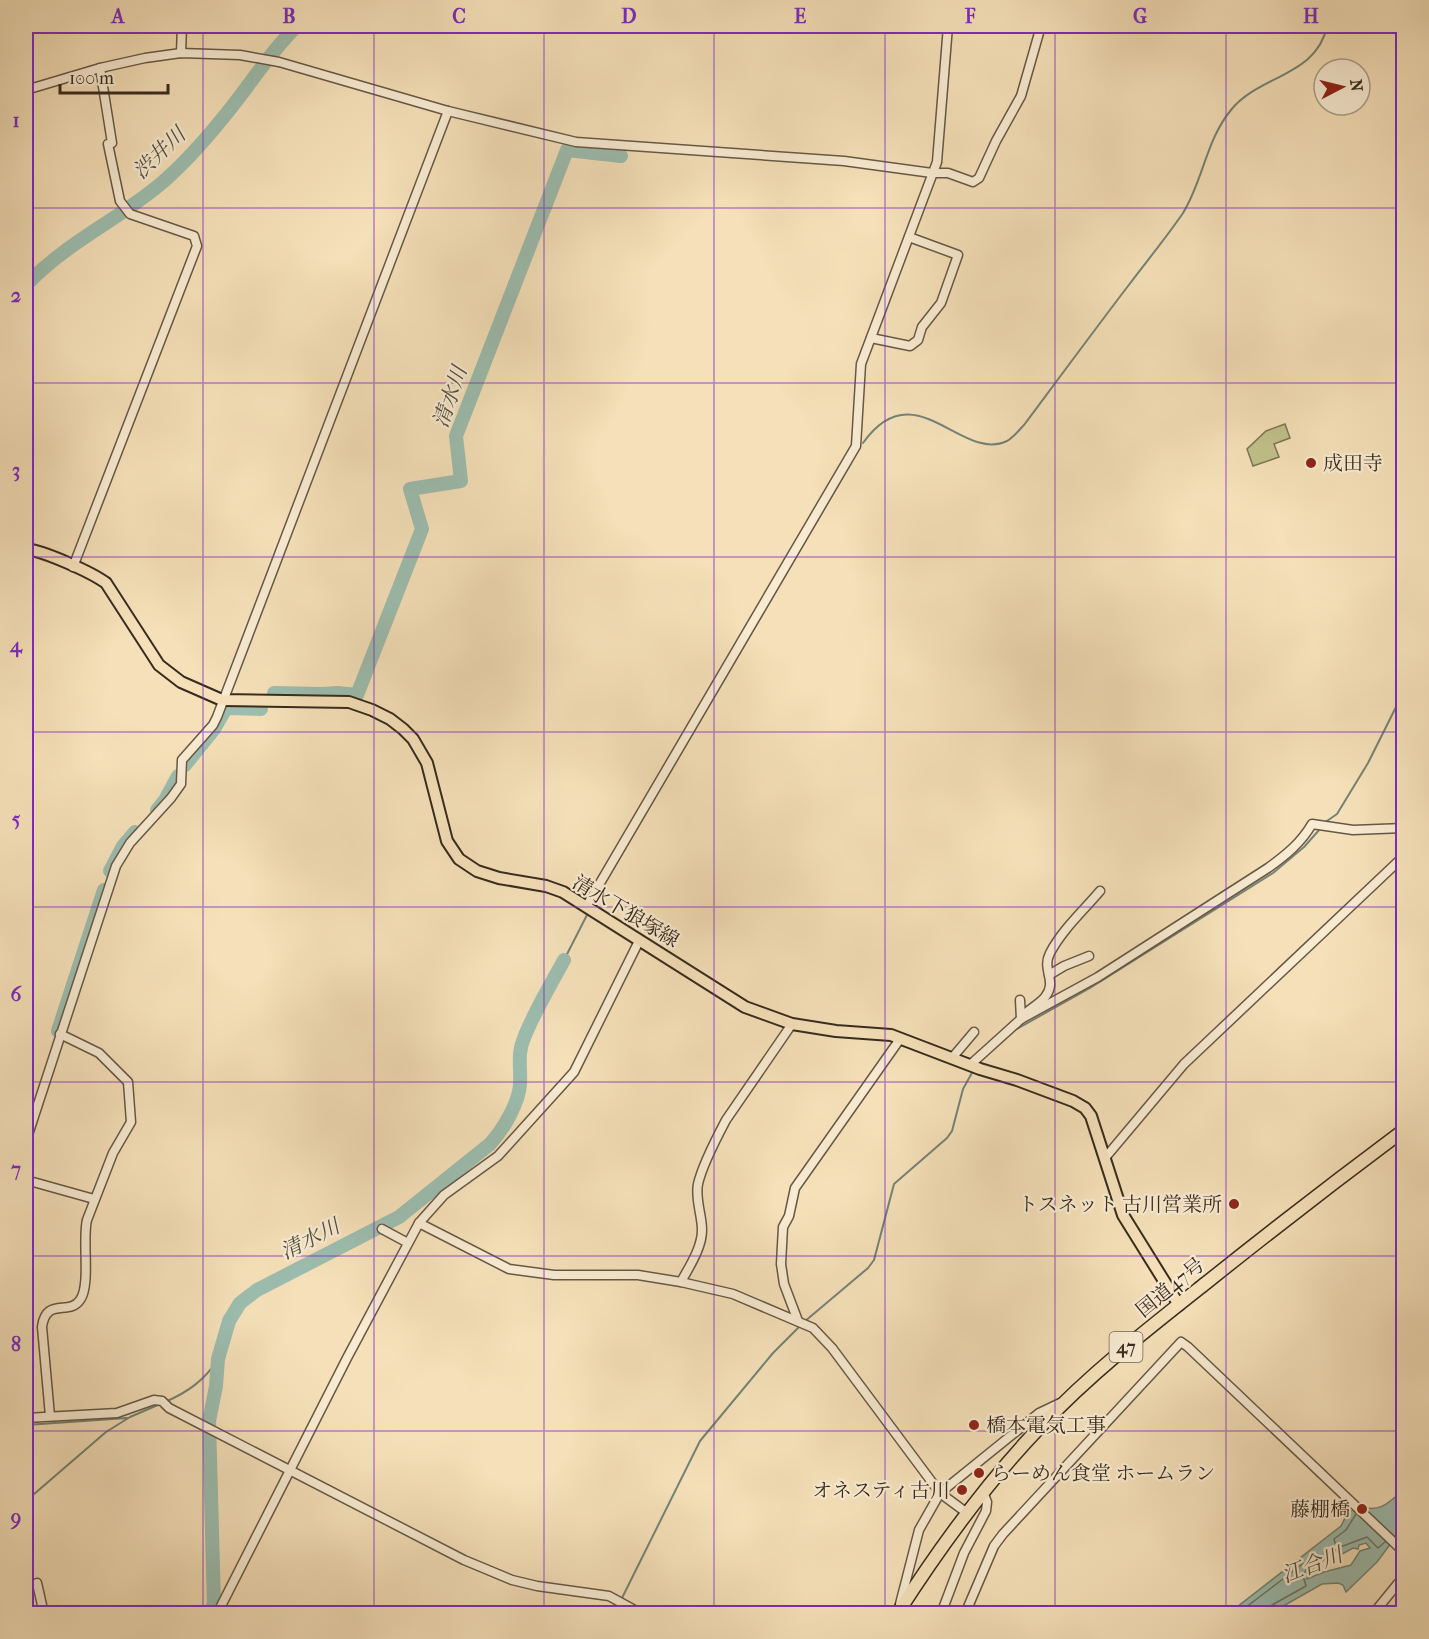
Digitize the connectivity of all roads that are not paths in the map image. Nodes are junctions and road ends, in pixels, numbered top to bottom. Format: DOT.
graph roads {
  1 [pos="183,26"];
  2 [pos="948,26"];
  3 [pos="1041,26"];
  4 [pos="181,52"];
  5 [pos="100,68"];
  6 [pos="26,90"];
  7 [pos="448,111"];
  8 [pos="932,173"];
  9 [pos="909,237"];
  10 [pos="871,338"];
  11 [pos="26,549"];
  12 [pos="73,567"];
  13 [pos="222,700"];
  14 [pos="1404,828"];
  15 [pos="1404,856"];
  16 [pos="1100,891"];
  17 [pos="589,908"];
  18 [pos="639,941"];
  19 [pos="1089,956"];
  20 [pos="1049,975"];
  21 [pos="1020,1000"];
  22 [pos="1021,1019"];
  23 [pos="792,1024"];
  24 [pos="974,1032"];
  25 [pos="60,1034"];
  26 [pos="900,1039"];
  27 [pos="952,1058"];
  28 [pos="974,1066"];
  29 [pos="1404,1130"];
  30 [pos="26,1141"];
  31 [pos="1105,1158"];
  32 [pos="26,1180"];
  33 [pos="94,1198"];
  34 [pos="419,1223"];
  35 [pos="382,1229"];
  36 [pos="408,1243"];
  37 [pos="681,1282"];
  38 [pos="1179,1305"];
  39 [pos="801,1322"];
  40 [pos="1068,1400"];
  41 [pos="50,1416"];
  42 [pos="26,1418"];
  43 [pos="289,1470"];
  44 [pos="983,1492"];
  45 [pos="940,1493"];
  46 [pos="967,1513"];
  47 [pos="1402,1551"];
  48 [pos="1404,1576"];
  49 [pos="37,1583"];
  50 [pos="898,1612"];
  51 [pos="44,1614"];
  52 [pos="217,1614"];
  53 [pos="642,1614"];
  54 [pos="941,1614"];
  55 [pos="965,1614"];
  56 [pos="1373,1614"];
  1 -- 4 [label="street"];
  2 -- 8 [label="street"];
  3 -- 8 [label="street"];
  4 -- 5 [label="street"];
  4 -- 7 [label="street"];
  5 -- 6 [label="street"];
  5 -- 12 [label="street"];
  7 -- 8 [label="street"];
  7 -- 13 [label="street"];
  8 -- 9 [label="street"];
  9 -- 10 [label="street"];
  9 -- 10 [label="street"];
  10 -- 17 [label="street"];
  11 -- 12 [label="main road, 清水下狼塚線"];
  12 -- 13 [label="main road, 清水下狼塚線"];
  13 -- 17 [label="main road, 清水下狼塚線"];
  13 -- 25 [label="street"];
  14 -- 22 [label="street"];
  15 -- 31 [label="street"];
  16 -- 20 [label="street"];
  17 -- 18 [label="main road, 清水下狼塚線"];
  18 -- 23 [label="main road, 清水下狼塚線"];
  18 -- 34 [label="street"];
  19 -- 20 [label="street"];
  20 -- 22 [label="street"];
  21 -- 22 [label="street"];
  22 -- 28 [label="street"];
  23 -- 26 [label="main road, 清水下狼塚線"];
  23 -- 37 [label="street"];
  24 -- 27 [label="street"];
  25 -- 30 [label="street"];
  25 -- 33 [label="street"];
  26 -- 27 [label="main road, 清水下狼塚線"];
  26 -- 39 [label="street"];
  27 -- 28 [label="main road, 清水下狼塚線"];
  28 -- 31 [label="main road, 清水下狼塚線"];
  29 -- 38 [label="highway, 国道47号 / 47"];
  31 -- 38 [label="main road, 清水下狼塚線"];
  32 -- 33 [label="street"];
  33 -- 41 [label="street"];
  34 -- 36 [label="street"];
  34 -- 37 [label="street"];
  35 -- 36 [label="street"];
  36 -- 43 [label="street"];
  37 -- 39 [label="street"];
  38 -- 40 [label="highway, 国道47号 / 47"];
  39 -- 45 [label="street"];
  40 -- 44 [label="highway, 国道47号 / 47"];
  40 -- 45 [label="street"];
  41 -- 42 [label="street"];
  41 -- 43 [label="street"];
  43 -- 52 [label="street"];
  43 -- 53 [label="street"];
  44 -- 46 [label="highway, 国道47号 / 47"];
  44 -- 54 [label="street"];
  45 -- 46 [label="street"];
  45 -- 50 [label="street"];
  46 -- 50 [label="highway, 国道47号 / 47"];
  47 -- 55 [label="street"];
  48 -- 56 [label="street"];
  49 -- 51 [label="street"];
}
